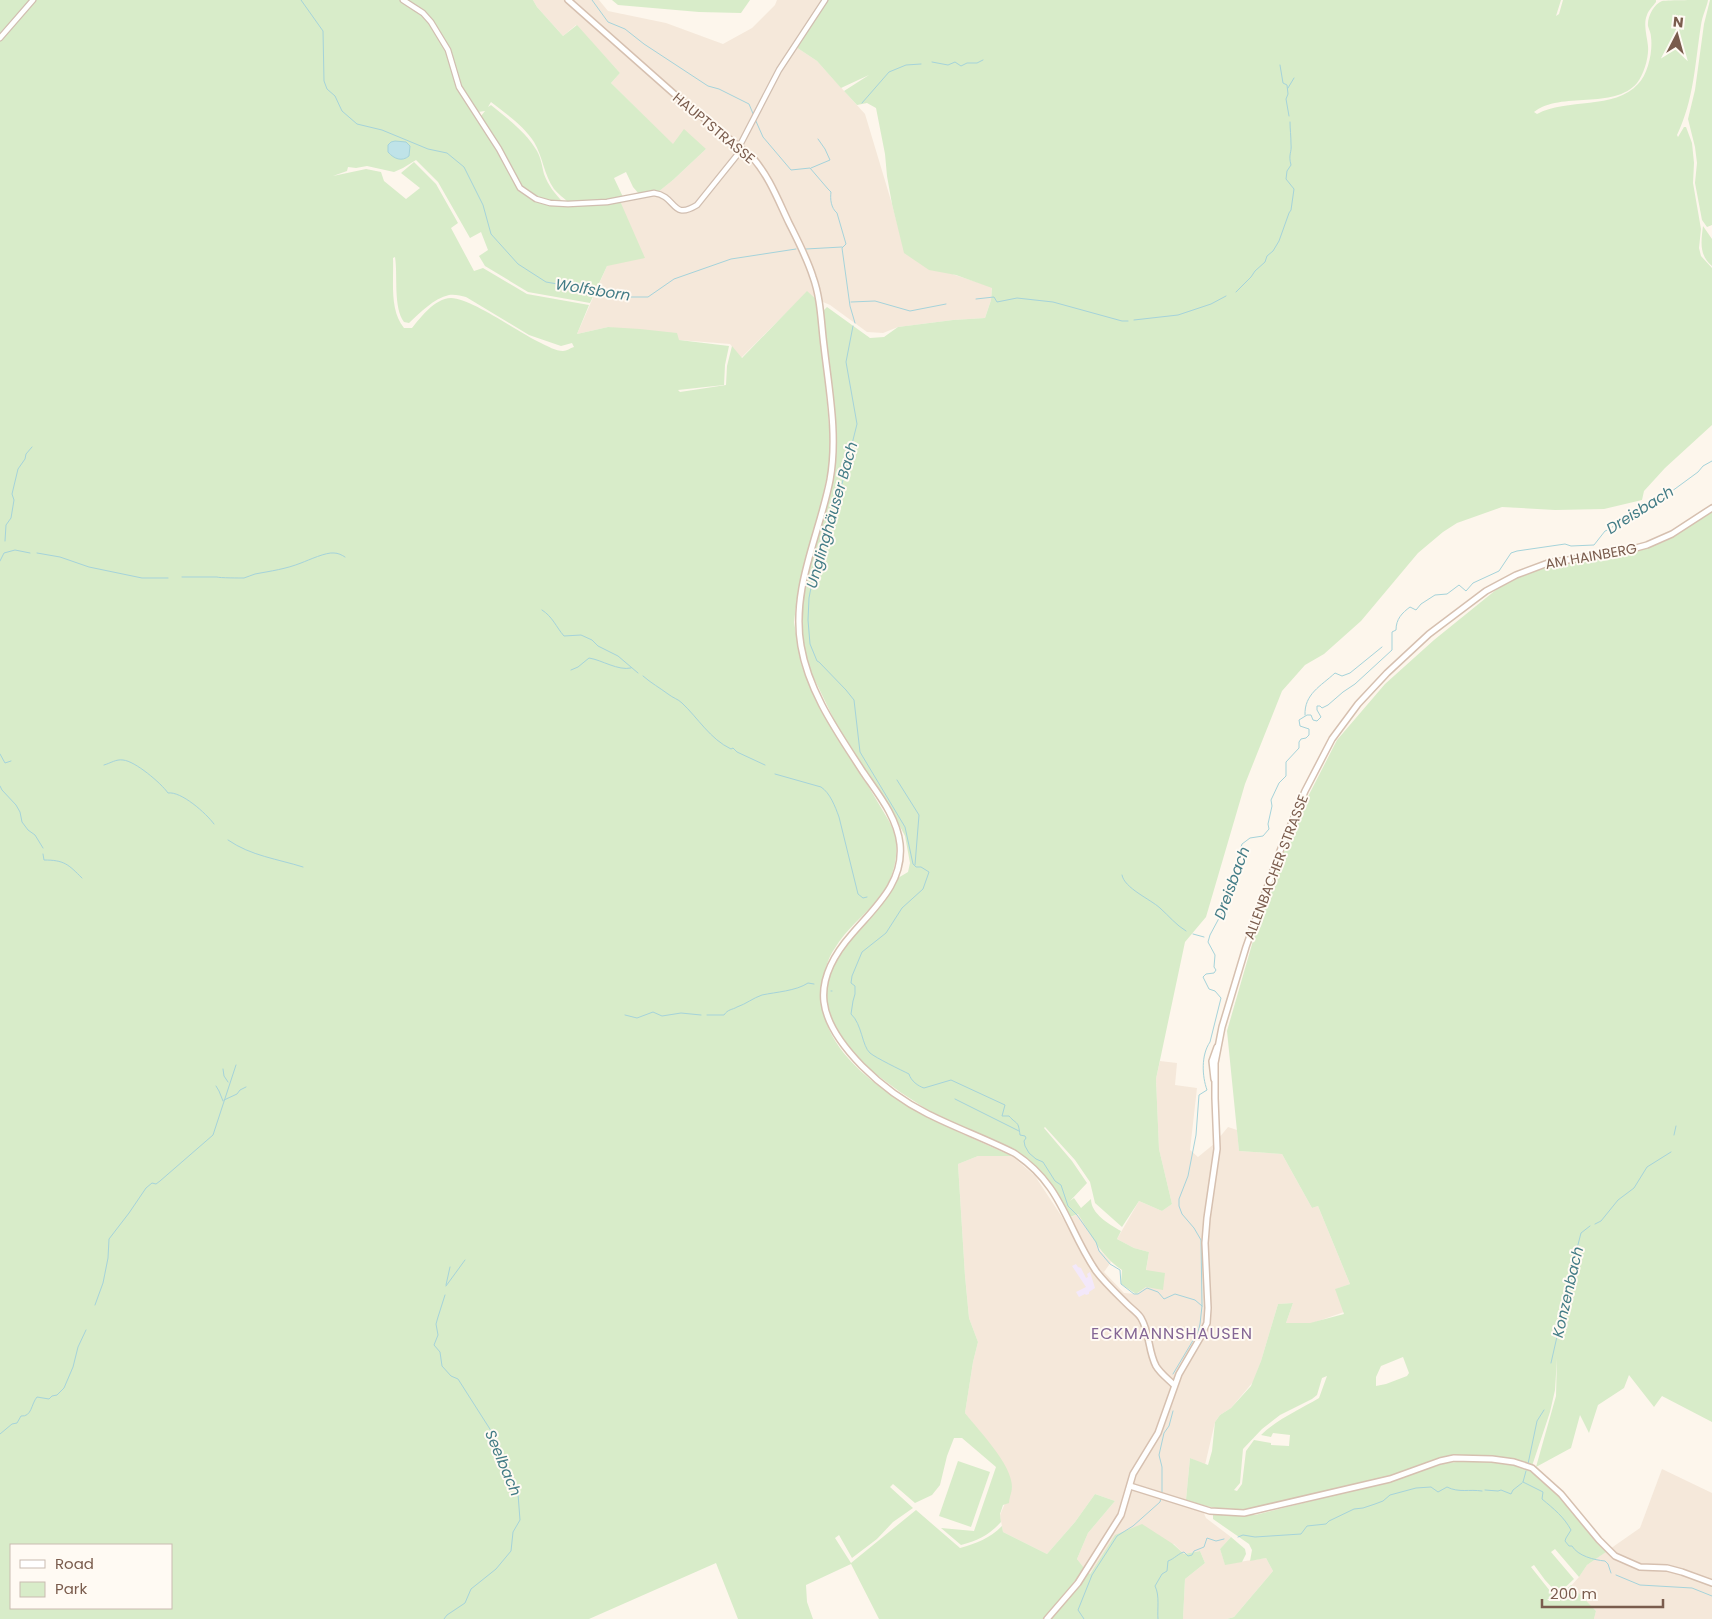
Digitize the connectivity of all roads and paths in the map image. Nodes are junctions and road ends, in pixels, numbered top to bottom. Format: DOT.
graph roads {
  1 [pos="33,0"];
  2 [pos="403,0"];
  3 [pos="568,0"];
  4 [pos="825,0"];
  5 [pos="0,38"];
  6 [pos="740,148"];
  7 [pos="1712,508"];
  8 [pos="1358,704"];
  9 [pos="1174,1386"];
  10 [pos="1130,1486"];
  11 [pos="1712,1583"];
  12 [pos="1047,1619"];
  1 -- 5 [label="street"];
  2 -- 6 [label="street"];
  3 -- 6 [label="main road, HAUPTSTRASSE"];
  4 -- 6 [label="street"];
  6 -- 9 [label="main road, HAUPTSTRASSE"];
  7 -- 8 [label="main road, AM HAINBERG"];
  8 -- 9 [label="main road, ALLENBACHER STRASSE"];
  9 -- 10 [label="main road, ALLENBACHER STRASSE"];
  10 -- 11 [label="main road"];
  10 -- 12 [label="main road, ALLENBACHER STRASSE"];
}
